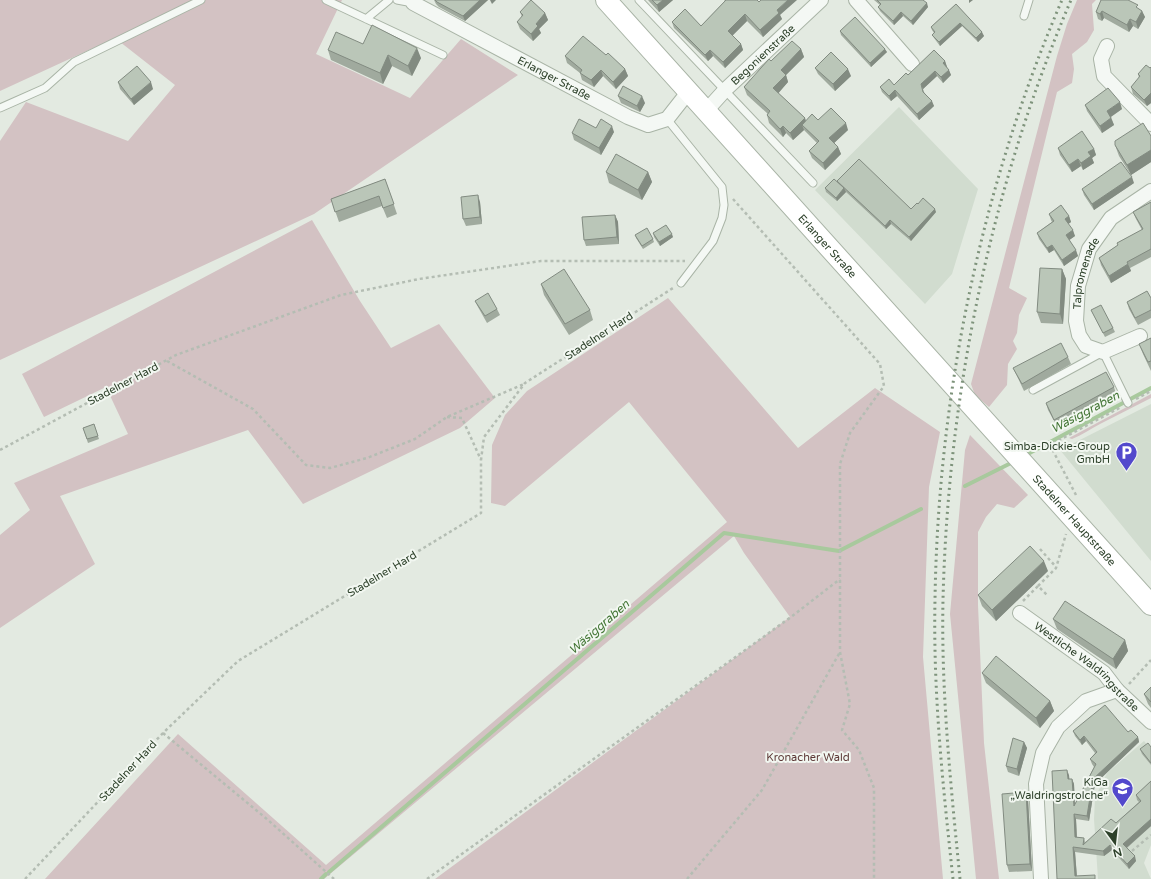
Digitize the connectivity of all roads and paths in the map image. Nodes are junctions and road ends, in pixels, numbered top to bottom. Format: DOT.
graph roads {
  1 [pos="200,0"];
  2 [pos="326,0"];
  3 [pos="389,0"];
  4 [pos="397,0"];
  5 [pos="606,0"];
  6 [pos="639,0"];
  7 [pos="821,0"];
  8 [pos="856,0"];
  9 [pos="1029,0"];
  10 [pos="413,3"];
  11 [pos="1024,16"];
  12 [pos="366,19"];
  13 [pos="1106,46"];
  14 [pos="443,55"];
  15 [pos="912,64"];
  16 [pos="724,90"];
  17 [pos="689,91"];
  18 [pos="0,108"];
  19 [pos="706,111"];
  20 [pos="667,119"];
  21 [pos="1151,124"];
  22 [pos="813,183"];
  23 [pos="722,187"];
  24 [pos="1151,191"];
  25 [pos="698,261"];
  26 [pos="681,283"];
  27 [pos="1140,336"];
  28 [pos="1103,352"];
  29 [pos="166,361"];
  30 [pos="525,383"];
  31 [pos="1033,390"];
  32 [pos="1151,391"];
  33 [pos="967,399"];
  34 [pos="1128,403"];
  35 [pos="447,417"];
  36 [pos="0,450"];
  37 [pos="481,460"];
  38 [pos="1077,498"];
  39 [pos="1066,534"];
  40 [pos="1040,549"];
  41 [pos="1056,568"];
  42 [pos="840,579"];
  43 [pos="1038,586"];
  44 [pos="1048,596"];
  45 [pos="1151,605"];
  46 [pos="1020,613"];
  47 [pos="840,652"];
  48 [pos="1151,660"];
  49 [pos="1119,692"];
  50 [pos="1151,722"];
  51 [pos="163,733"];
  52 [pos="1151,835"];
  53 [pos="1132,851"];
  54 [pos="25,879"];
  55 [pos="334,879"];
  56 [pos="427,879"];
  57 [pos="687,879"];
  58 [pos="874,879"];
  59 [pos="1041,879"];
  1 -- 18 [label="lane"];
  2 -- 12 [label="lane"];
  3 -- 12 [label="lane"];
  4 -- 10 [label="lane"];
  5 -- 17 [label="main road, Erlanger Straße"];
  6 -- 16 [label="lane"];
  7 -- 16 [label="street, Begonienstraße"];
  8 -- 15 [label="street"];
  9 -- 11 [label="lane"];
  10 -- 20 [label="street, Erlanger Straße"];
  12 -- 14 [label="lane"];
  13 -- 21 [label="street"];
  16 -- 19 [label="street, Begonienstraße"];
  16 -- 22 [label="lane"];
  17 -- 19 [label="main road, Erlanger Straße"];
  17 -- 20 [label="street"];
  19 -- 33 [label="main road, Erlanger Straße"];
  20 -- 23 [label="lane"];
  23 -- 25 [label="lane"];
  23 -- 42 [label="path"];
  24 -- 28 [label="street, Talpromenade"];
  25 -- 26 [label="lane"];
  25 -- 29 [label="path, Stadelner Hard"];
  26 -- 30 [label="path, Stadelner Hard"];
  27 -- 28 [label="street"];
  28 -- 31 [label="lane"];
  28 -- 34 [label="lane"];
  29 -- 35 [label="path"];
  29 -- 36 [label="path, Stadelner Hard"];
  30 -- 35 [label="path"];
  30 -- 37 [label="path, Stadelner Hard"];
  32 -- 34 [label="path"];
  33 -- 45 [label="main road, Stadelner Hauptstraße"];
  34 -- 38 [label="path"];
  35 -- 37 [label="path"];
  37 -- 51 [label="path, Stadelner Hard"];
  39 -- 41 [label="path"];
  40 -- 41 [label="path"];
  41 -- 43 [label="path"];
  42 -- 47 [label="path"];
  42 -- 56 [label="path"];
  43 -- 44 [label="path"];
  43 -- 46 [label="path"];
  46 -- 49 [label="street, Westliche Waldringstraße"];
  47 -- 57 [label="path"];
  47 -- 58 [label="path"];
  48 -- 49 [label="path"];
  49 -- 50 [label="street, Westliche Waldringstraße"];
  49 -- 59 [label="street"];
  51 -- 54 [label="path, Stadelner Hard"];
  51 -- 55 [label="path"];
  52 -- 53 [label="path"];
}
